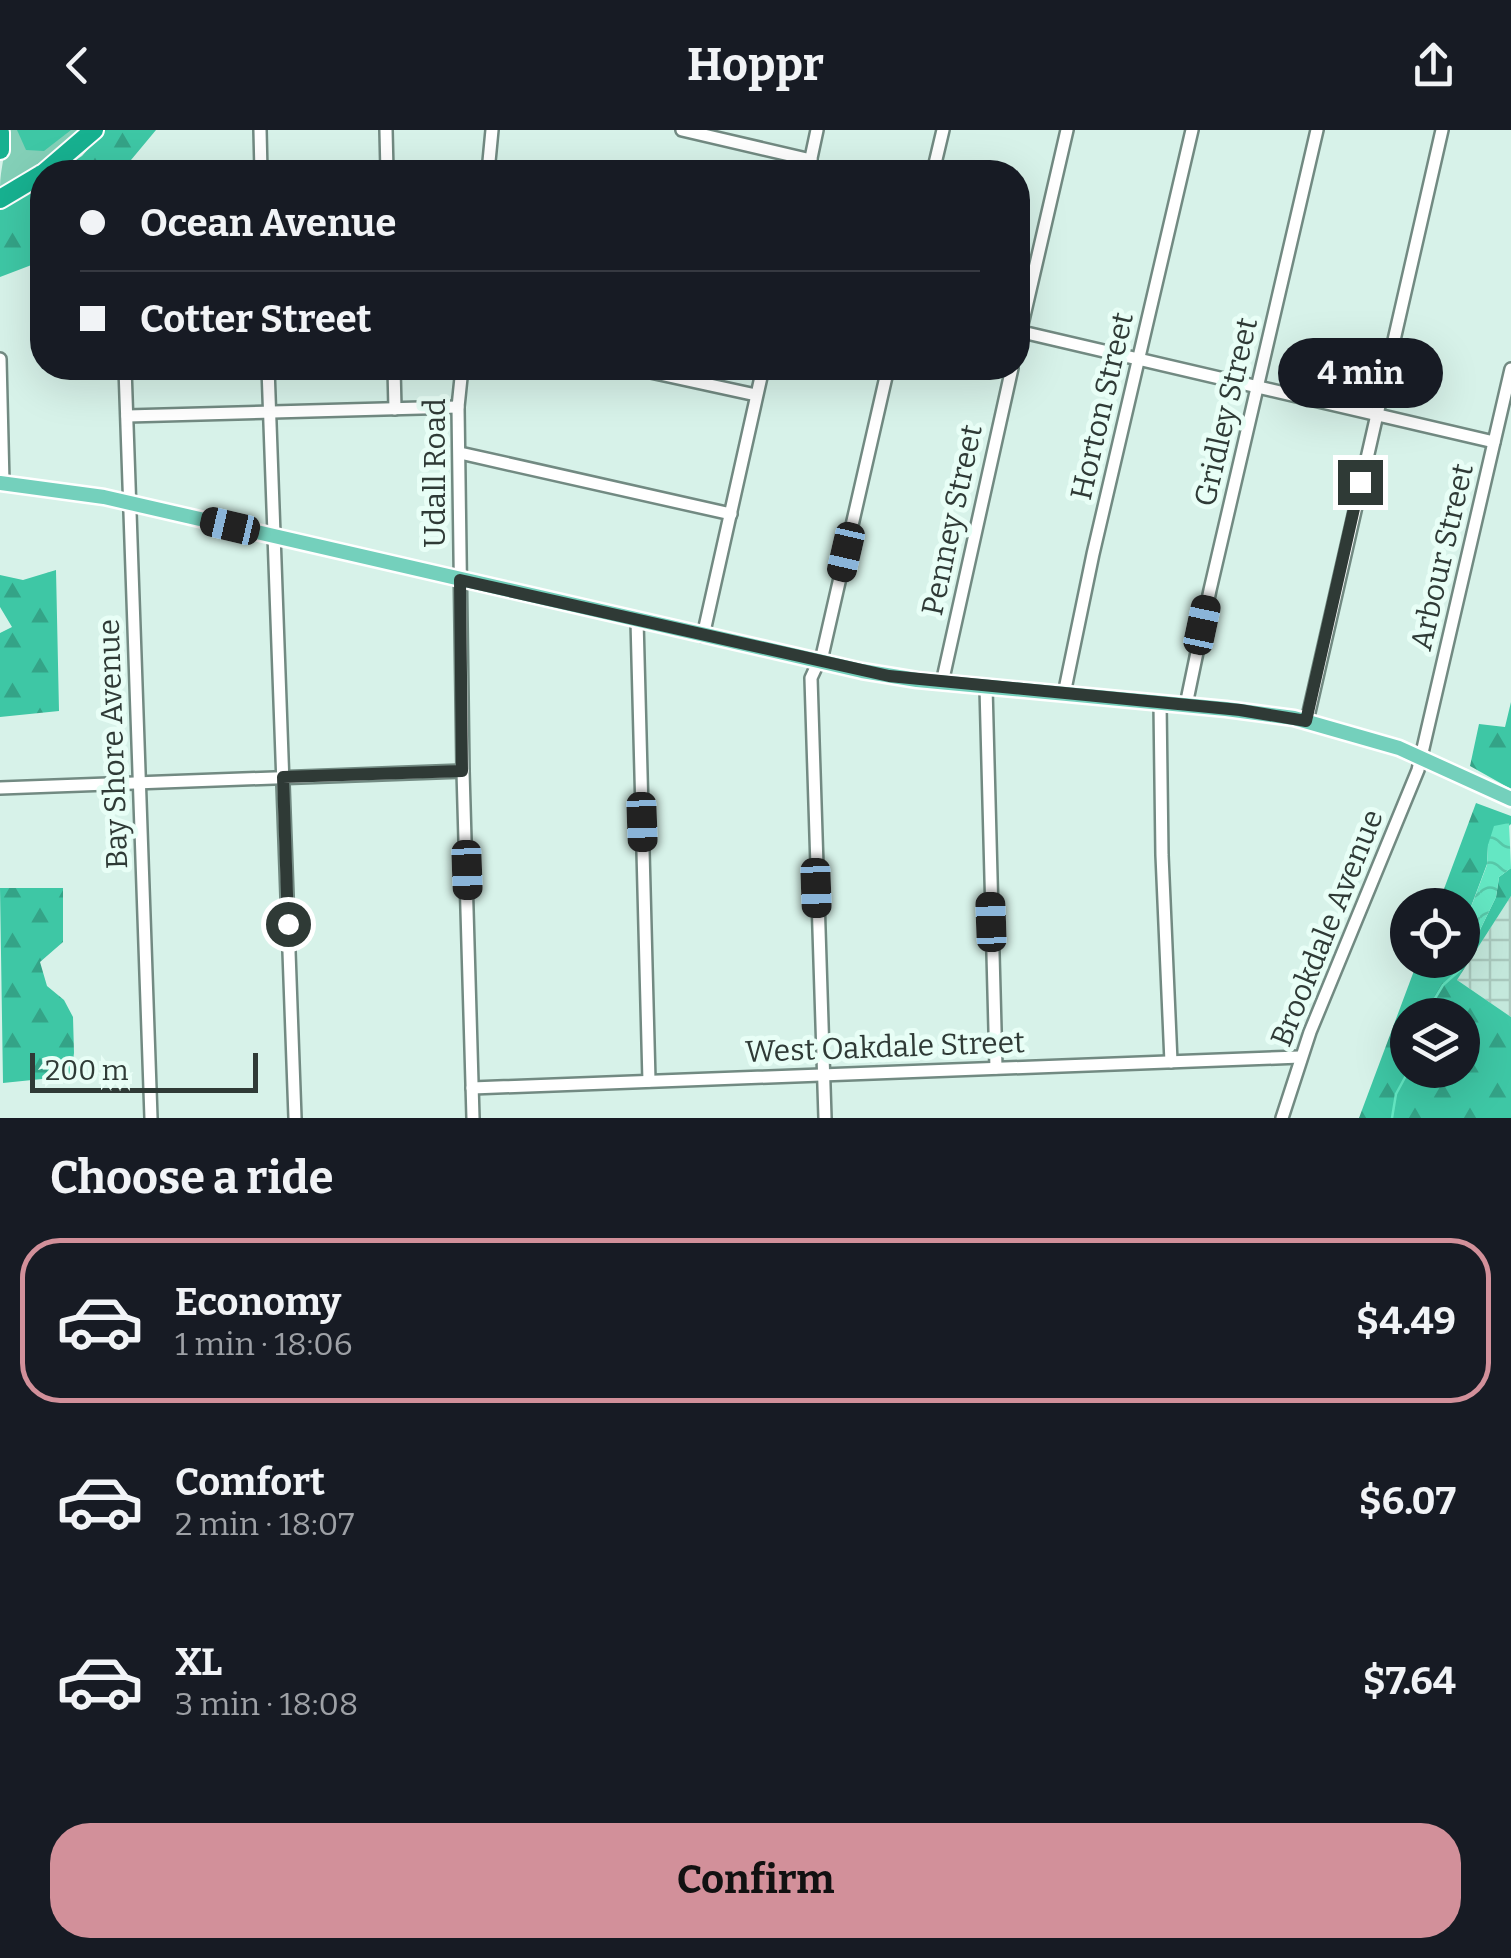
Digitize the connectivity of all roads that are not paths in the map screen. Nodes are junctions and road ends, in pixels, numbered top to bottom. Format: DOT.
graph roads {
  1 [pos="94,130"];
  2 [pos="260,130"];
  3 [pos="386,130"];
  4 [pos="492,130"];
  5 [pos="682,130"];
  6 [pos="818,130"];
  7 [pos="943,130"];
  8 [pos="1067,130"];
  9 [pos="1192,130"];
  10 [pos="1317,130"];
  11 [pos="1442,130"];
  12 [pos="0,133"];
  13 [pos="0,150"];
  14 [pos="59,160"];
  15 [pos="261,160"];
  16 [pos="387,160"];
  17 [pos="489,160"];
  18 [pos="788,160"];
  19 [pos="810,160"];
  20 [pos="936,160"];
  21 [pos="30,181"];
  22 [pos="0,199"];
  23 [pos="1030,285"];
  24 [pos="1030,337"];
  25 [pos="0,359"];
  26 [pos="1139,359"];
  27 [pos="1511,369"];
  28 [pos="126,380"];
  29 [pos="269,380"];
  30 [pos="394,380"];
  31 [pos="461,380"];
  32 [pos="687,380"];
  33 [pos="760,380"];
  34 [pos="885,380"];
  35 [pos="1009,380"];
  36 [pos="1257,386"];
  37 [pos="756,395"];
  38 [pos="458,407"];
  39 [pos="395,409"];
  40 [pos="270,414"];
  41 [pos="1375,414"];
  42 [pos="127,416"];
  43 [pos="1494,442"];
  44 [pos="460,453"];
  45 [pos="2,483"];
  46 [pos="130,503"];
  47 [pos="731,514"];
  48 [pos="274,536"];
  49 [pos="460,580"];
  50 [pos="637,620"];
  51 [pos="703,636"];
  52 [pos="817,662"];
  53 [pos="942,682"];
  54 [pos="986,687"];
  55 [pos="1064,694"];
  56 [pos="1160,703"];
  57 [pos="1186,705"];
  58 [pos="1306,721"];
  59 [pos="1421,757"];
  60 [pos="462,771"];
  61 [pos="283,777"];
  62 [pos="140,782"];
  63 [pos="1473,782"];
  64 [pos="0,788"];
  65 [pos="1511,799"];
  66 [pos="1511,808"];
  67 [pos="1300,1057"];
  68 [pos="1171,1062"];
  69 [pos="996,1068"];
  70 [pos="824,1075"];
  71 [pos="649,1081"];
  72 [pos="472,1088"];
  73 [pos="151,1118"];
  74 [pos="295,1118"];
  75 [pos="473,1118"];
  76 [pos="825,1118"];
  77 [pos="1282,1118"];
  1 -- 14 [label="highway"];
  2 -- 15 [label="street"];
  3 -- 16 [label="street"];
  4 -- 17 [label="street"];
  5 -- 18 [label="street"];
  6 -- 19 [label="street"];
  7 -- 20 [label="street"];
  8 -- 23 [label="street"];
  9 -- 26 [label="street, Horton Street"];
  10 -- 36 [label="street, Gridley Street"];
  11 -- 41 [label="street"];
  12 -- 13 [label="highway"];
  21 -- 22 [label="highway"];
  24 -- 26 [label="street"];
  25 -- 45 [label="street"];
  26 -- 36 [label="street"];
  26 -- 55 [label="street, Horton Street"];
  27 -- 43 [label="street, Arbour Street"];
  28 -- 42 [label="street, Bay Shore Avenue"];
  29 -- 40 [label="street"];
  30 -- 39 [label="street"];
  31 -- 38 [label="street, Udall Road"];
  32 -- 37 [label="street"];
  33 -- 37 [label="street"];
  34 -- 52 [label="street"];
  35 -- 53 [label="street, Penney Street"];
  36 -- 41 [label="street"];
  36 -- 57 [label="street, Gridley Street"];
  37 -- 47 [label="street"];
  38 -- 39 [label="street"];
  38 -- 44 [label="street, Udall Road"];
  39 -- 40 [label="street"];
  40 -- 42 [label="street"];
  40 -- 48 [label="street"];
  41 -- 43 [label="street"];
  41 -- 58 [label="street"];
  42 -- 46 [label="street, Bay Shore Avenue"];
  43 -- 59 [label="street, Arbour Street"];
  44 -- 47 [label="street"];
  44 -- 49 [label="street, Udall Road"];
  45 -- 46 [label="main road"];
  46 -- 48 [label="main road"];
  46 -- 62 [label="street, Bay Shore Avenue"];
  47 -- 51 [label="street"];
  48 -- 49 [label="main road"];
  48 -- 61 [label="street"];
  49 -- 50 [label="main road"];
  49 -- 60 [label="street, Udall Road"];
  50 -- 51 [label="main road"];
  50 -- 71 [label="street"];
  51 -- 52 [label="main road"];
  52 -- 53 [label="main road"];
  52 -- 70 [label="street"];
  53 -- 54 [label="main road"];
  54 -- 55 [label="main road"];
  54 -- 69 [label="street"];
  55 -- 56 [label="main road"];
  56 -- 57 [label="main road"];
  56 -- 68 [label="street"];
  57 -- 58 [label="main road"];
  58 -- 59 [label="main road"];
  59 -- 63 [label="main road"];
  59 -- 67 [label="street, Brookdale Avenue"];
  60 -- 61 [label="street"];
  60 -- 72 [label="street, Udall Road"];
  61 -- 62 [label="street"];
  61 -- 74 [label="street"];
  62 -- 64 [label="street"];
  62 -- 73 [label="street, Bay Shore Avenue"];
  63 -- 65 [label="main road"];
  63 -- 66 [label="main road"];
  67 -- 68 [label="street, West Oakdale Street"];
  67 -- 77 [label="street, Brookdale Avenue"];
  68 -- 69 [label="street, West Oakdale Street"];
  69 -- 70 [label="street, West Oakdale Street"];
  70 -- 71 [label="street, West Oakdale Street"];
  70 -- 76 [label="street"];
  71 -- 72 [label="street, West Oakdale Street"];
  72 -- 75 [label="street, Udall Road"];
}
